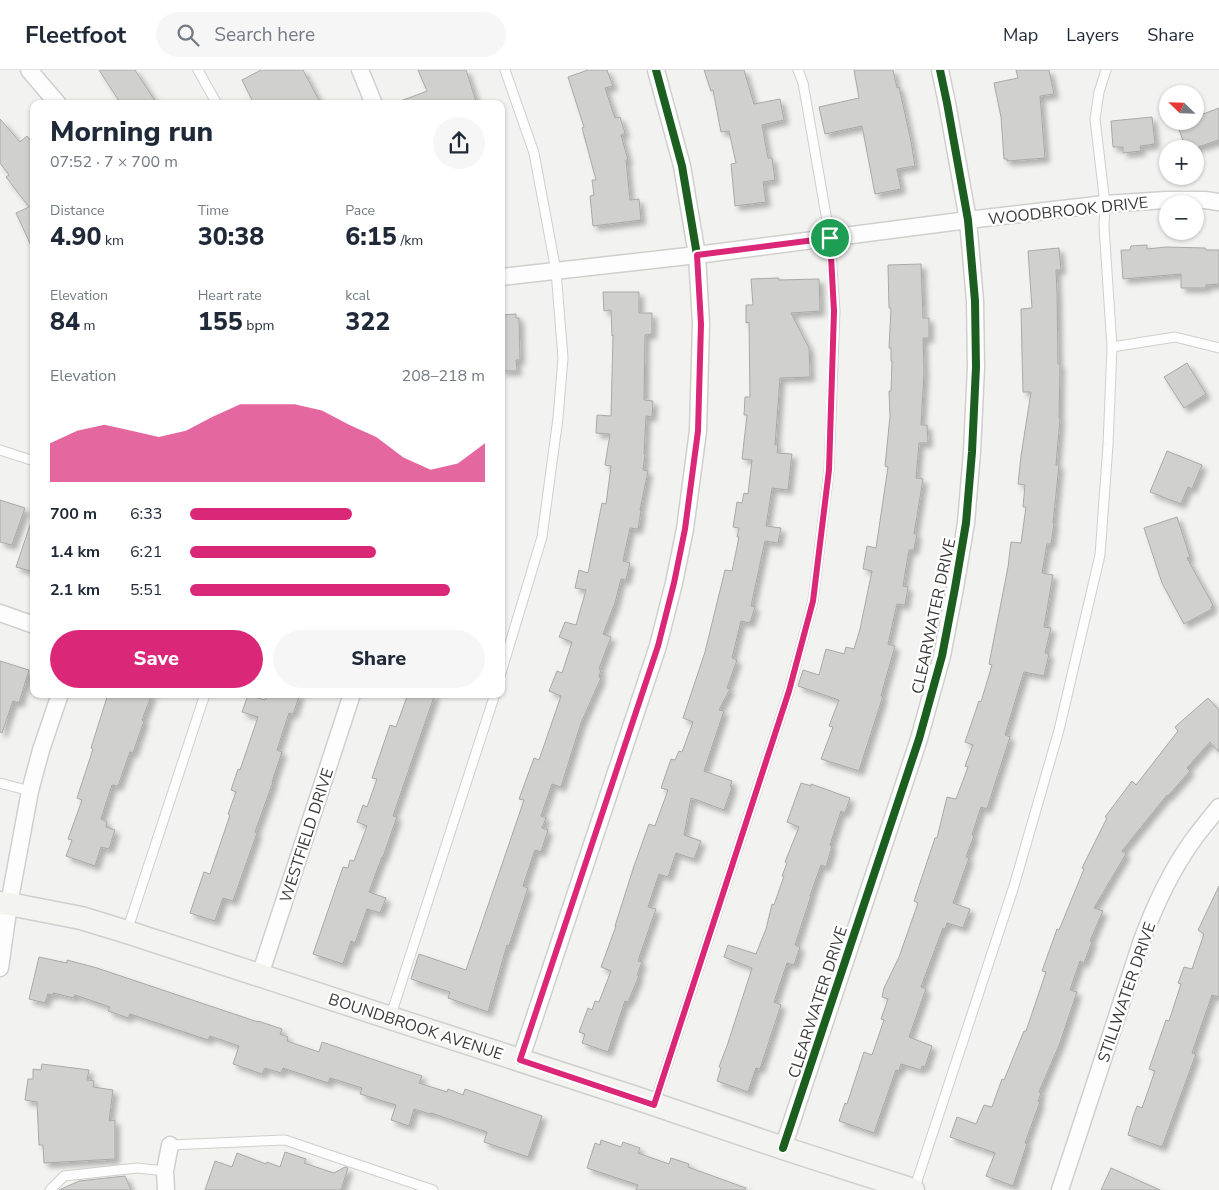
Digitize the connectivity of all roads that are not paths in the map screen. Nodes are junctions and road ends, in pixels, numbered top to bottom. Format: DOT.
graph roads {
  1 [pos="29,70"];
  2 [pos="198,70"];
  3 [pos="360,70"];
  4 [pos="505,70"];
  5 [pos="656,70"];
  6 [pos="798,70"];
  7 [pos="940,70"];
  8 [pos="1106,70"];
  9 [pos="55,100"];
  10 [pos="215,100"];
  11 [pos="372,100"];
  12 [pos="1219,202"];
  13 [pos="1105,204"];
  14 [pos="968,220"];
  15 [pos="830,238"];
  16 [pos="697,255"];
  17 [pos="556,270"];
  18 [pos="505,276"];
  19 [pos="1112,347"];
  20 [pos="1219,348"];
  21 [pos="0,450"];
  22 [pos="30,460"];
  23 [pos="0,612"];
  24 [pos="30,623"];
  25 [pos="505,660"];
  26 [pos="59,698"];
  27 [pos="204,698"];
  28 [pos="351,698"];
  29 [pos="494,698"];
  30 [pos="0,782"];
  31 [pos="30,791"];
  32 [pos="1219,807"];
  33 [pos="5,904"];
  34 [pos="127,932"];
  35 [pos="0,968"];
  36 [pos="260,975"];
  37 [pos="390,1018"];
  38 [pos="520,1060"];
  39 [pos="654,1105"];
  40 [pos="170,1145"];
  41 [pos="783,1148"];
  42 [pos="165,1171"];
  43 [pos="50,1190"];
  44 [pos="166,1190"];
  45 [pos="433,1190"];
  46 [pos="914,1190"];
  47 [pos="1060,1190"];
  1 -- 9 [label="street"];
  2 -- 10 [label="lane"];
  3 -- 11 [label="street"];
  4 -- 17 [label="lane"];
  5 -- 16 [label="street"];
  6 -- 15 [label="lane"];
  7 -- 14 [label="street, CLEARWATER DRIVE"];
  8 -- 13 [label="lane"];
  12 -- 13 [label="street, WOODBROOK DRIVE"];
  13 -- 14 [label="street, WOODBROOK DRIVE"];
  13 -- 19 [label="lane"];
  14 -- 15 [label="street, WOODBROOK DRIVE"];
  14 -- 41 [label="street, CLEARWATER DRIVE"];
  15 -- 16 [label="street, WOODBROOK DRIVE"];
  15 -- 39 [label="lane"];
  16 -- 17 [label="street, WOODBROOK DRIVE"];
  16 -- 38 [label="street"];
  17 -- 18 [label="street, WOODBROOK DRIVE"];
  17 -- 25 [label="lane"];
  19 -- 20 [label="lane"];
  19 -- 46 [label="lane"];
  21 -- 22 [label="lane"];
  23 -- 24 [label="street"];
  26 -- 31 [label="street"];
  27 -- 34 [label="lane"];
  28 -- 36 [label="street, WESTFIELD DRIVE"];
  29 -- 37 [label="lane"];
  30 -- 31 [label="lane"];
  31 -- 33 [label="street"];
  32 -- 47 [label="street, STILLWATER DRIVE"];
  33 -- 34 [label="street, BOUNDBROOK AVENUE"];
  33 -- 35 [label="street"];
  34 -- 36 [label="street, BOUNDBROOK AVENUE"];
  36 -- 37 [label="street, BOUNDBROOK AVENUE"];
  37 -- 38 [label="street, BOUNDBROOK AVENUE"];
  38 -- 39 [label="street, BOUNDBROOK AVENUE"];
  39 -- 41 [label="street, BOUNDBROOK AVENUE"];
  40 -- 42 [label="street"];
  40 -- 45 [label="lane"];
  41 -- 46 [label="street, BOUNDBROOK AVENUE"];
  42 -- 43 [label="lane"];
  42 -- 44 [label="street"];
}
